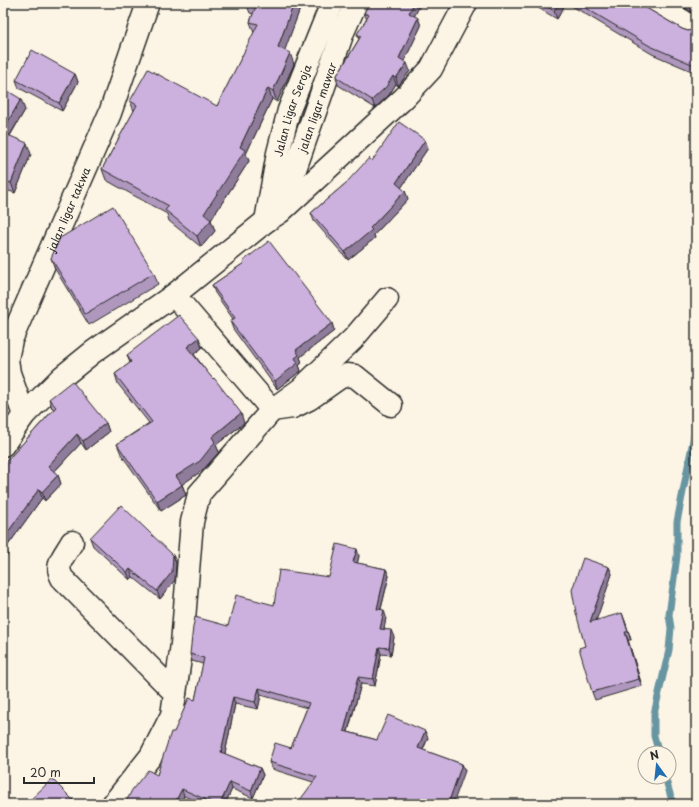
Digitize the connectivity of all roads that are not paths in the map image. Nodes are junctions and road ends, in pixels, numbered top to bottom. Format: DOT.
graph roads {
  1 [pos="148,3"];
  2 [pos="332,3"];
  3 [pos="356,3"];
  4 [pos="466,3"];
  5 [pos="652,3"];
  6 [pos="691,26"];
  7 [pos="273,217"];
  8 [pos="174,295"];
  9 [pos="387,299"];
  10 [pos="391,406"];
  11 [pos="272,410"];
  12 [pos="24,415"];
  13 [pos="3,445"];
  14 [pos="72,542"];
  15 [pos="175,693"];
  16 [pos="113,804"];
  1 -- 12 [label="street, jalan ligar takwa"];
  2 -- 7 [label="street, Jalan Ligar Seroja"];
  3 -- 7 [label="street, jalan ligar mawar"];
  4 -- 7 [label="street"];
  5 -- 6 [label="street"];
  7 -- 8 [label="street"];
  8 -- 11 [label="street"];
  8 -- 12 [label="street"];
  9 -- 11 [label="street"];
  10 -- 11 [label="street"];
  11 -- 15 [label="street"];
  12 -- 13 [label="street"];
  14 -- 15 [label="street"];
  15 -- 16 [label="street"];
}
